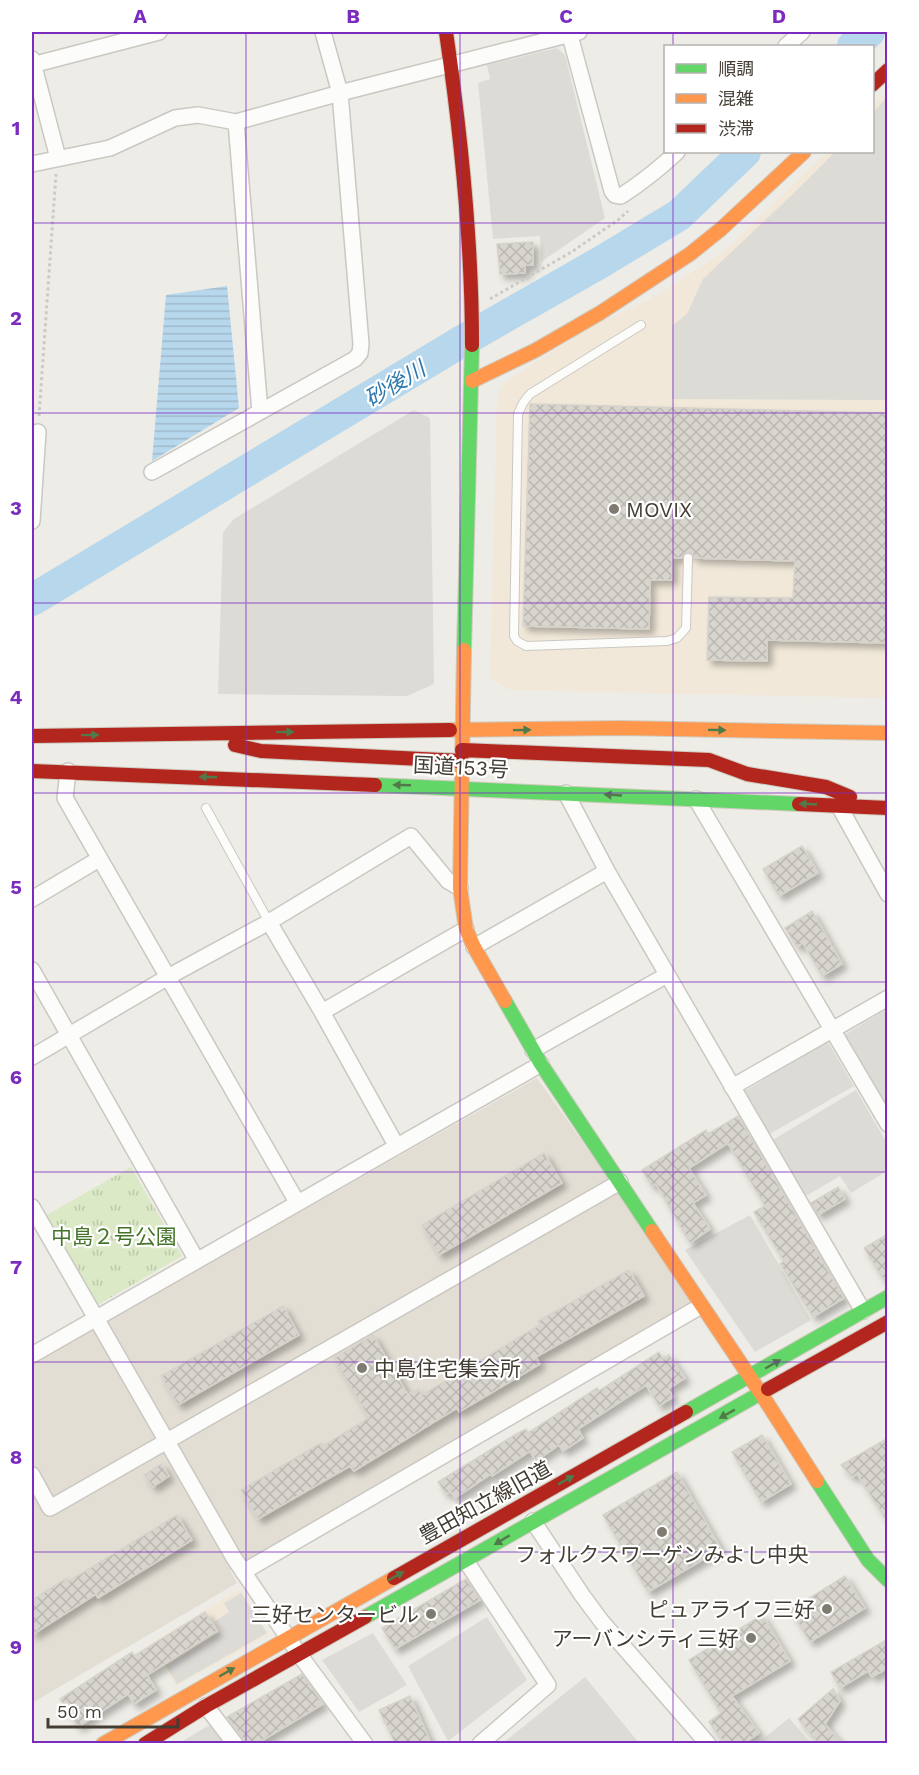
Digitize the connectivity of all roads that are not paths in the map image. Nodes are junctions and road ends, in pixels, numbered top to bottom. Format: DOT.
graph roads {
  1 [pos="159,32"];
  2 [pos="323,32"];
  3 [pos="446,32"];
  4 [pos="573,32"];
  5 [pos="802,32"];
  6 [pos="787,45"];
  7 [pos="32,63"];
  8 [pos="451,65"];
  9 [pos="888,70"];
  10 [pos="874,84"];
  11 [pos="340,93"];
  12 [pos="236,122"];
  13 [pos="676,153"];
  14 [pos="803,153"];
  15 [pos="58,158"];
  16 [pos="32,164"];
  17 [pos="641,325"];
  18 [pos="472,381"];
  19 [pos="260,412"];
  20 [pos="38,432"];
  21 [pos="152,472"];
  22 [pos="32,521"];
  23 [pos="688,558"];
  24 [pos="464,731"];
  25 [pos="888,733"];
  26 [pos="181,734"];
  27 [pos="32,736"];
  28 [pos="462,756"];
  29 [pos="32,771"];
  30 [pos="68,771"];
  31 [pos="461,788"];
  32 [pos="566,793"];
  33 [pos="696,799"];
  34 [pos="839,806"];
  35 [pos="882,807"];
  36 [pos="206,808"];
  37 [pos="99,859"];
  38 [pos="607,871"];
  39 [pos="459,888"];
  40 [pos="888,894"];
  41 [pos="32,899"];
  42 [pos="269,922"];
  43 [pos="466,929"];
  44 [pos="474,947"];
  45 [pos="32,970"];
  46 [pos="667,975"];
  47 [pos="168,977"];
  48 [pos="888,998"];
  49 [pos="322,1012"];
  50 [pos="833,1030"];
  51 [pos="69,1035"];
  52 [pos="32,1057"];
  53 [pos="537,1057"];
  54 [pos="732,1087"];
  55 [pos="888,1124"];
  56 [pos="396,1145"];
  57 [pos="620,1182"];
  58 [pos="297,1202"];
  59 [pos="32,1207"];
  60 [pos="196,1259"];
  61 [pos="888,1297"];
  62 [pos="701,1306"];
  63 [pos="863,1311"];
  64 [pos="96,1318"];
  65 [pos="888,1322"];
  66 [pos="32,1355"];
  67 [pos="750,1377"];
  68 [pos="762,1395"];
  69 [pos="166,1441"];
  70 [pos="32,1475"];
  71 [pos="533,1521"];
  72 [pos="466,1561"];
  73 [pos="243,1572"];
  74 [pos="888,1580"];
  75 [pos="288,1637"];
  76 [pos="299,1654"];
  77 [pos="206,1706"];
  78 [pos="103,1743"];
  79 [pos="145,1743"];
  80 [pos="235,1743"];
  81 [pos="365,1743"];
  82 [pos="480,1743"];
  83 [pos="708,1743"];
  1 -- 7 [label="street"];
  2 -- 11 [label="street"];
  3 -- 8 [label="main road"];
  4 -- 8 [label="street"];
  4 -- 13 [label="street"];
  5 -- 6 [label="street"];
  7 -- 15 [label="street"];
  8 -- 11 [label="street"];
  8 -- 18 [label="main road"];
  9 -- 10 [label="main road"];
  11 -- 12 [label="street"];
  11 -- 19 [label="street"];
  12 -- 15 [label="street"];
  12 -- 19 [label="street"];
  14 -- 18 [label="main road"];
  15 -- 16 [label="street"];
  17 -- 23 [label="lane"];
  18 -- 24 [label="main road"];
  19 -- 21 [label="street"];
  20 -- 22 [label="street"];
  24 -- 25 [label="main road, 国道153号, one-way"];
  26 -- 24 [label="main road, 国道153号, one-way"];
  24 -- 28 [label="main road"];
  27 -- 26 [label="main road, 国道153号, one-way"];
  26 -- 28 [label="main road"];
  28 -- 31 [label="main road"];
  28 -- 35 [label="main road"];
  29 -- 30 [label="main road, 国道153号"];
  31 -- 30 [label="main road, 国道153号, one-way"];
  30 -- 37 [label="street"];
  31 -- 32 [label="main road, 国道153号"];
  31 -- 39 [label="main road"];
  33 -- 32 [label="main road, 国道153号, one-way"];
  32 -- 38 [label="street"];
  34 -- 33 [label="main road, 国道153号, one-way"];
  33 -- 50 [label="street"];
  34 -- 35 [label="main road, 国道153号"];
  34 -- 40 [label="street"];
  36 -- 42 [label="lane"];
  37 -- 41 [label="street"];
  37 -- 47 [label="street"];
  38 -- 44 [label="street"];
  38 -- 46 [label="street"];
  39 -- 42 [label="street"];
  39 -- 43 [label="main road"];
  42 -- 47 [label="street"];
  42 -- 49 [label="street"];
  43 -- 44 [label="main road"];
  43 -- 49 [label="street"];
  44 -- 53 [label="main road"];
  45 -- 51 [label="street"];
  46 -- 53 [label="street"];
  46 -- 54 [label="street"];
  47 -- 51 [label="street"];
  47 -- 58 [label="street"];
  48 -- 50 [label="street"];
  49 -- 56 [label="street"];
  50 -- 54 [label="street"];
  50 -- 55 [label="street"];
  51 -- 52 [label="street"];
  51 -- 60 [label="street"];
  53 -- 56 [label="street"];
  53 -- 57 [label="main road"];
  54 -- 63 [label="street"];
  56 -- 58 [label="street"];
  57 -- 62 [label="main road"];
  57 -- 69 [label="street"];
  58 -- 60 [label="street"];
  59 -- 64 [label="street"];
  60 -- 64 [label="street"];
  61 -- 63 [label="main road, 豊田知立線旧道"];
  62 -- 67 [label="main road"];
  62 -- 73 [label="street"];
  67 -- 63 [label="main road, 豊田知立線旧道, one-way"];
  64 -- 66 [label="street"];
  64 -- 69 [label="street"];
  65 -- 68 [label="main road, 豊田知立線旧道"];
  67 -- 68 [label="main road"];
  75 -- 67 [label="main road, 豊田知立線旧道, one-way"];
  68 -- 71 [label="main road, 豊田知立線旧道, one-way"];
  68 -- 74 [label="main road"];
  69 -- 70 [label="street"];
  69 -- 73 [label="street"];
  71 -- 72 [label="main road, 豊田知立線旧道, one-way"];
  71 -- 83 [label="street"];
  72 -- 76 [label="main road, 豊田知立線旧道"];
  72 -- 82 [label="street"];
  73 -- 75 [label="street"];
  75 -- 76 [label="street"];
  78 -- 75 [label="main road, 豊田知立線旧道, one-way"];
  76 -- 77 [label="main road, 豊田知立線旧道"];
  76 -- 81 [label="street"];
  77 -- 79 [label="main road, 豊田知立線旧道"];
  77 -- 80 [label="street"];
}
